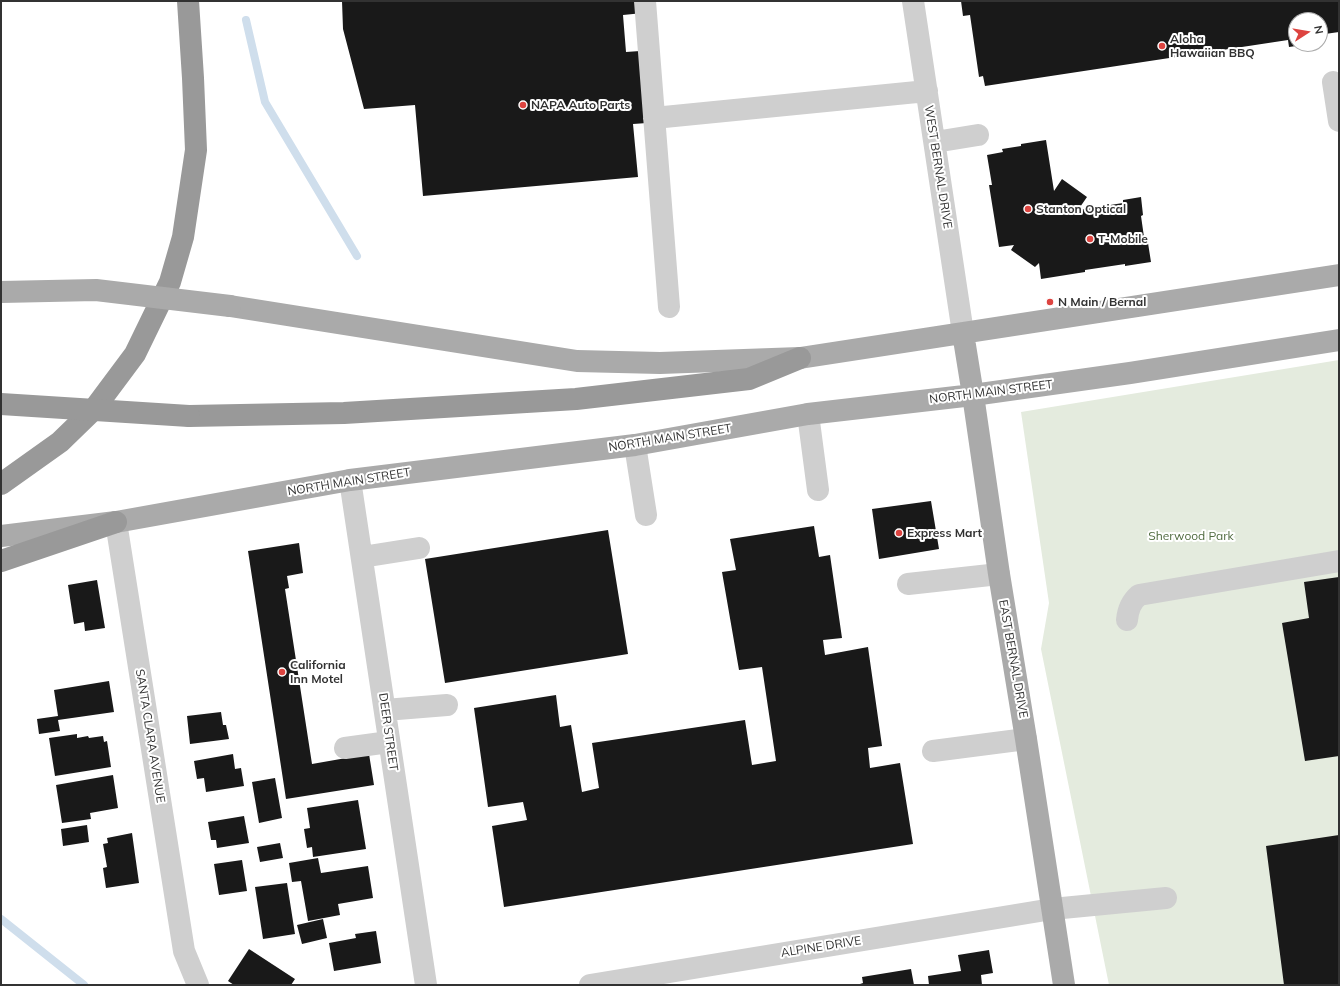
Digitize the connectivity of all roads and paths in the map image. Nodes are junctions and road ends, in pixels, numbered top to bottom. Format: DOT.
graph roads {
  1 [pos="188,1"];
  2 [pos="645,1"];
  3 [pos="913,1"];
  4 [pos="1333,82"];
  5 [pos="927,91"];
  6 [pos="654,118"];
  7 [pos="1339,120"];
  8 [pos="978,135"];
  9 [pos="935,142"];
  10 [pos="1339,276"];
  11 [pos="1,292"];
  12 [pos="669,307"];
  13 [pos="963,333"];
  14 [pos="1339,340"];
  15 [pos="800,358"];
  16 [pos="973,395"];
  17 [pos="1,404"];
  18 [pos="808,414"];
  19 [pos="635,444"];
  20 [pos="350,480"];
  21 [pos="1,484"];
  22 [pos="818,490"];
  23 [pos="646,515"];
  24 [pos="116,522"];
  25 [pos="1,536"];
  26 [pos="419,548"];
  27 [pos="362,556"];
  28 [pos="1,560"];
  29 [pos="1339,560"];
  30 [pos="998,574"];
  31 [pos="908,584"];
  32 [pos="1127,620"];
  33 [pos="447,705"];
  34 [pos="385,710"];
  35 [pos="1026,739"];
  36 [pos="389,742"];
  37 [pos="345,748"];
  38 [pos="933,750"];
  39 [pos="1166,898"];
  40 [pos="1052,909"];
  41 [pos="198,985"];
  42 [pos="426,985"];
  43 [pos="590,985"];
  44 [pos="1064,985"];
  1 -- 21 [label="highway"];
  2 -- 6 [label="street"];
  3 -- 5 [label="street, WEST BERNAL DRIVE"];
  4 -- 7 [label="street"];
  5 -- 6 [label="street"];
  5 -- 9 [label="street, WEST BERNAL DRIVE"];
  6 -- 12 [label="street"];
  8 -- 9 [label="street"];
  9 -- 13 [label="street, WEST BERNAL DRIVE"];
  10 -- 13 [label="main road"];
  11 -- 15 [label="main road, bridge"];
  13 -- 15 [label="main road"];
  13 -- 16 [label="main road, EAST BERNAL DRIVE"];
  14 -- 16 [label="main road, NORTH MAIN STREET"];
  15 -- 17 [label="highway, bridge"];
  16 -- 18 [label="main road, NORTH MAIN STREET"];
  16 -- 30 [label="main road, EAST BERNAL DRIVE"];
  18 -- 19 [label="main road, NORTH MAIN STREET"];
  18 -- 22 [label="street"];
  19 -- 20 [label="main road, NORTH MAIN STREET"];
  19 -- 23 [label="street"];
  20 -- 24 [label="main road, NORTH MAIN STREET"];
  20 -- 27 [label="street, DEER STREET"];
  24 -- 25 [label="main road, NORTH MAIN STREET"];
  24 -- 28 [label="highway"];
  24 -- 41 [label="street, SANTA CLARA AVENUE"];
  26 -- 27 [label="street"];
  27 -- 34 [label="street, DEER STREET"];
  29 -- 32 [label="street"];
  30 -- 31 [label="street"];
  30 -- 35 [label="main road, EAST BERNAL DRIVE"];
  33 -- 34 [label="street"];
  34 -- 36 [label="street, DEER STREET"];
  35 -- 38 [label="street"];
  35 -- 40 [label="main road, EAST BERNAL DRIVE"];
  36 -- 37 [label="street"];
  36 -- 42 [label="street, DEER STREET"];
  39 -- 40 [label="street, ALPINE DRIVE"];
  40 -- 43 [label="street, ALPINE DRIVE"];
  40 -- 44 [label="main road, EAST BERNAL DRIVE"];
}
